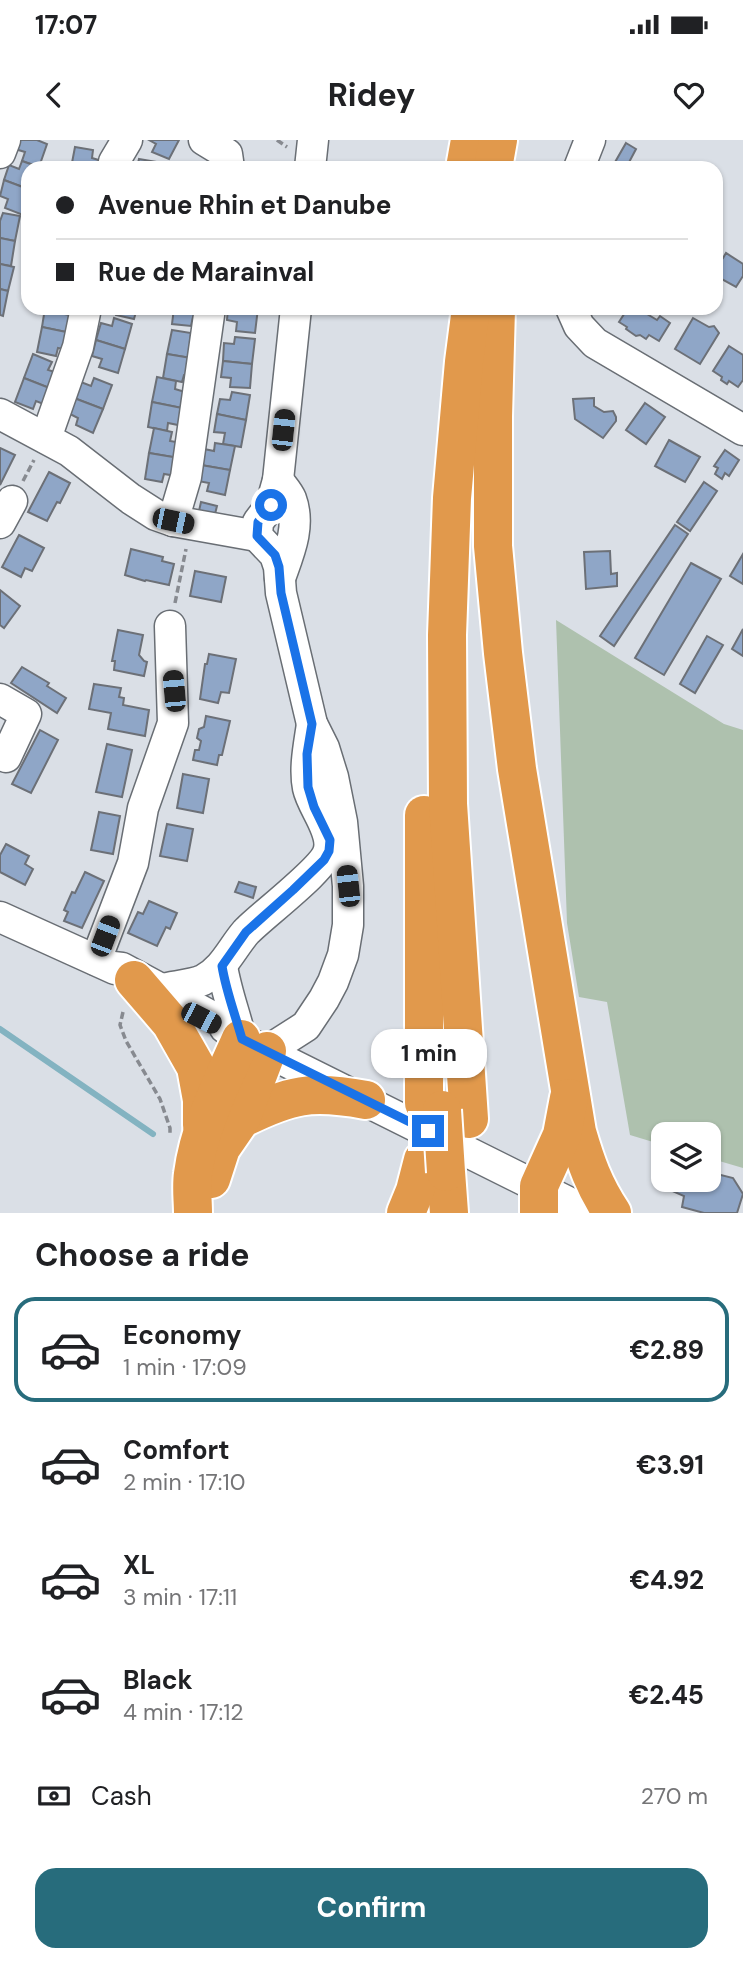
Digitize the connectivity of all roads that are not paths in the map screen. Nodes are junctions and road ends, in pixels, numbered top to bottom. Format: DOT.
graph roads {
  1 [pos="5,140"];
  2 [pos="127,140"];
  3 [pos="204,140"];
  4 [pos="313,140"];
  5 [pos="470,140"];
  6 [pos="498,140"];
  7 [pos="507,140"];
  8 [pos="590,140"];
  9 [pos="0,153"];
  10 [pos="115,161"];
  11 [pos="228,161"];
  12 [pos="311,161"];
  13 [pos="467,161"];
  14 [pos="494,161"];
  15 [pos="505,161"];
  16 [pos="582,161"];
  17 [pos="85,315"];
  18 [pos="209,315"];
  19 [pos="295,315"];
  20 [pos="444,315"];
  21 [pos="470,315"];
  22 [pos="496,315"];
  23 [pos="574,315"];
  24 [pos="0,414"];
  25 [pos="743,430"];
  26 [pos="46,438"];
  27 [pos="278,480"];
  28 [pos="182,522"];
  29 [pos="257,536"];
  30 [pos="280,578"];
  31 [pos="170,626"];
  32 [pos="0,699"];
  33 [pos="312,724"];
  34 [pos="6,757"];
  35 [pos="0,917"];
  36 [pos="222,966"];
  37 [pos="126,974"];
  38 [pos="306,1026"];
  39 [pos="245,1039"];
  40 [pos="310,1073"];
  41 [pos="570,1095"];
  42 [pos="366,1100"];
  43 [pos="445,1111"];
  44 [pos="241,1119"];
  45 [pos="186,1138"];
  46 [pos="454,1180"];
  47 [pos="539,1199"];
  48 [pos="193,1213"];
  49 [pos="213,1213"];
  50 [pos="406,1213"];
  51 [pos="449,1213"];
  52 [pos="590,1213"];
  53 [pos="612,1213"];
  1 -- 9 [label="street"];
  2 -- 10 [label="street"];
  3 -- 11 [label="street"];
  4 -- 12 [label="street"];
  5 -- 13 [label="highway"];
  6 -- 14 [label="highway"];
  7 -- 15 [label="highway"];
  8 -- 16 [label="street"];
  17 -- 26 [label="street"];
  18 -- 28 [label="street"];
  19 -- 27 [label="street"];
  20 -- 43 [label="highway"];
  21 -- 43 [label="highway"];
  22 -- 41 [label="highway"];
  23 -- 25 [label="street"];
  24 -- 26 [label="street"];
  26 -- 28 [label="street"];
  27 -- 29 [label="street"];
  27 -- 30 [label="street"];
  28 -- 29 [label="street"];
  29 -- 30 [label="street"];
  30 -- 33 [label="street"];
  31 -- 37 [label="street"];
  32 -- 34 [label="street"];
  33 -- 36 [label="street"];
  33 -- 38 [label="street"];
  35 -- 37 [label="street"];
  36 -- 37 [label="street"];
  36 -- 39 [label="street"];
  37 -- 39 [label="street"];
  37 -- 45 [label="highway"];
  38 -- 39 [label="street"];
  38 -- 40 [label="street"];
  39 -- 40 [label="street"];
  39 -- 44 [label="highway"];
  39 -- 45 [label="highway"];
  40 -- 42 [label="street"];
  41 -- 47 [label="highway"];
  41 -- 53 [label="highway"];
  42 -- 44 [label="highway"];
  42 -- 47 [label="street"];
  43 -- 46 [label="highway"];
  43 -- 46 [label="highway"];
  44 -- 49 [label="highway"];
  45 -- 48 [label="highway"];
  46 -- 50 [label="highway"];
  46 -- 51 [label="highway"];
  47 -- 52 [label="street"];
}
